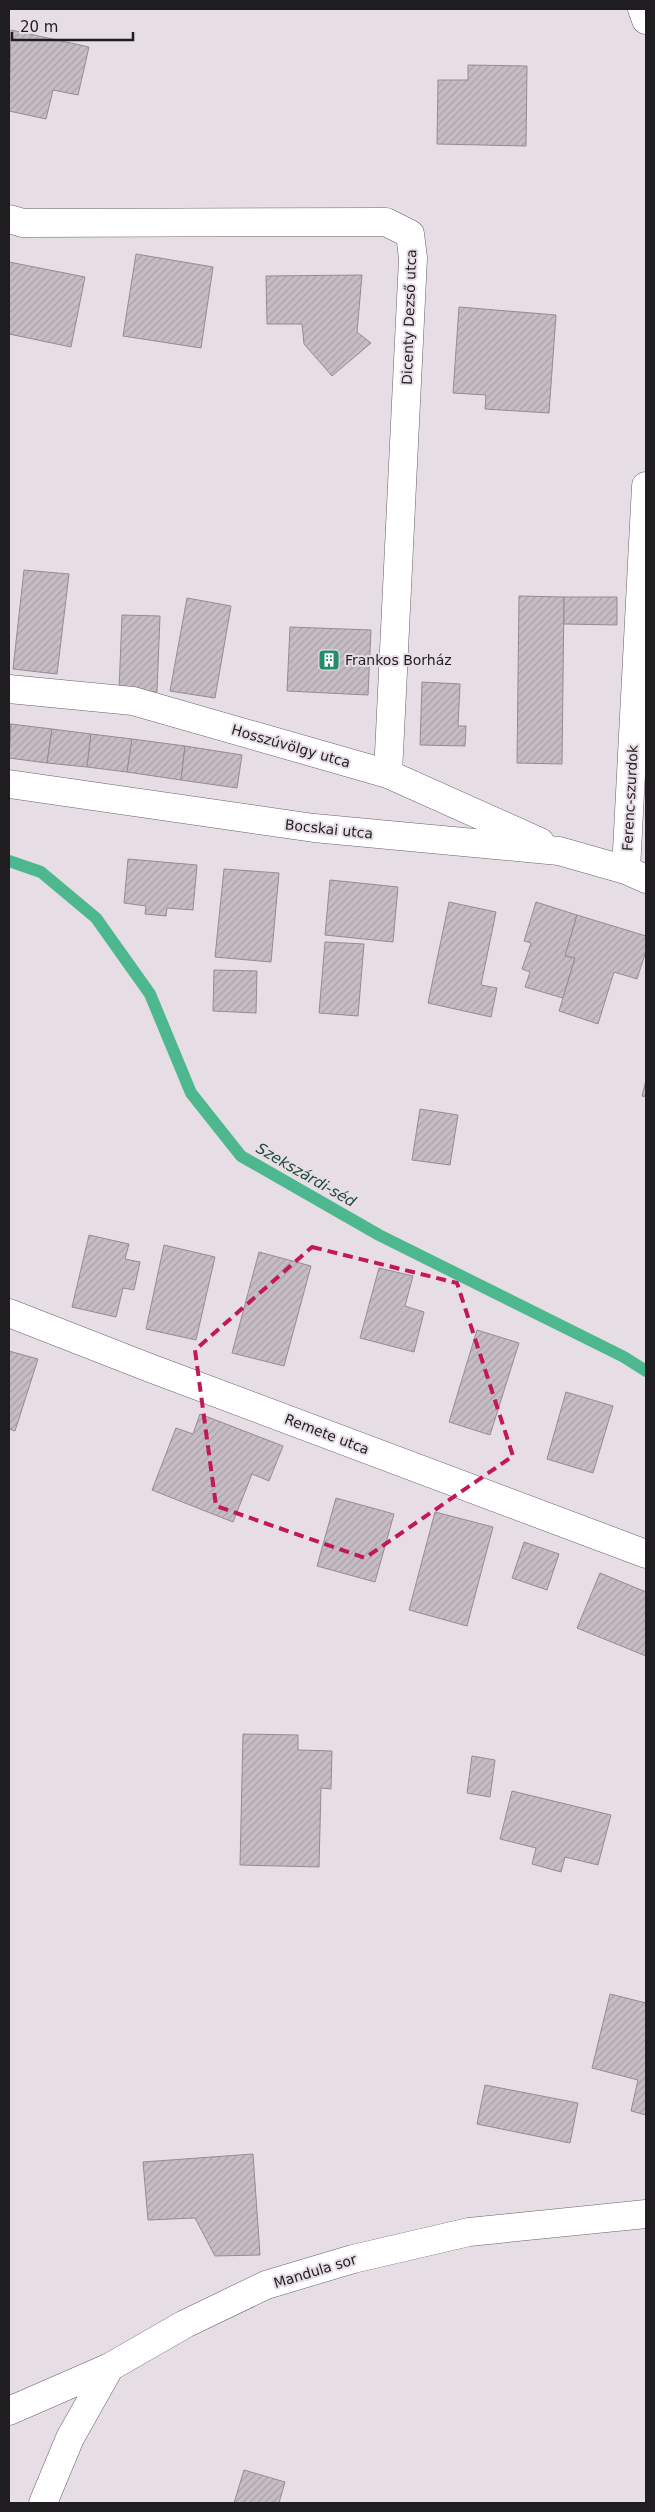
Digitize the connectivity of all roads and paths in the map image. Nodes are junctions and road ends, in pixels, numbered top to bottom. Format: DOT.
graph roads {
  1 [pos="642,9"];
  2 [pos="646,20"];
  3 [pos="9,219"];
  4 [pos="646,486"];
  5 [pos="9,689"];
  6 [pos="388,774"];
  7 [pos="9,784"];
  8 [pos="560,850"];
  9 [pos="636,875"];
  10 [pos="9,1313"];
  11 [pos="646,1554"];
  12 [pos="646,2214"];
  13 [pos="110,2367"];
  14 [pos="9,2411"];
  15 [pos="43,2503"];
  1 -- 2 [label="street"];
  3 -- 6 [label="street, Dicenty Dezső utca"];
  4 -- 9 [label="street, Ferenc-szurdok"];
  5 -- 6 [label="street, Hosszúvölgy utca"];
  6 -- 8 [label="street, Hosszúvölgy utca"];
  7 -- 8 [label="street, Bocskai utca"];
  8 -- 9 [label="street, Bocskai utca"];
  10 -- 11 [label="street, Remete utca"];
  12 -- 13 [label="street, Mandula sor"];
  13 -- 14 [label="street, Mandula sor"];
  13 -- 15 [label="street"];
}
